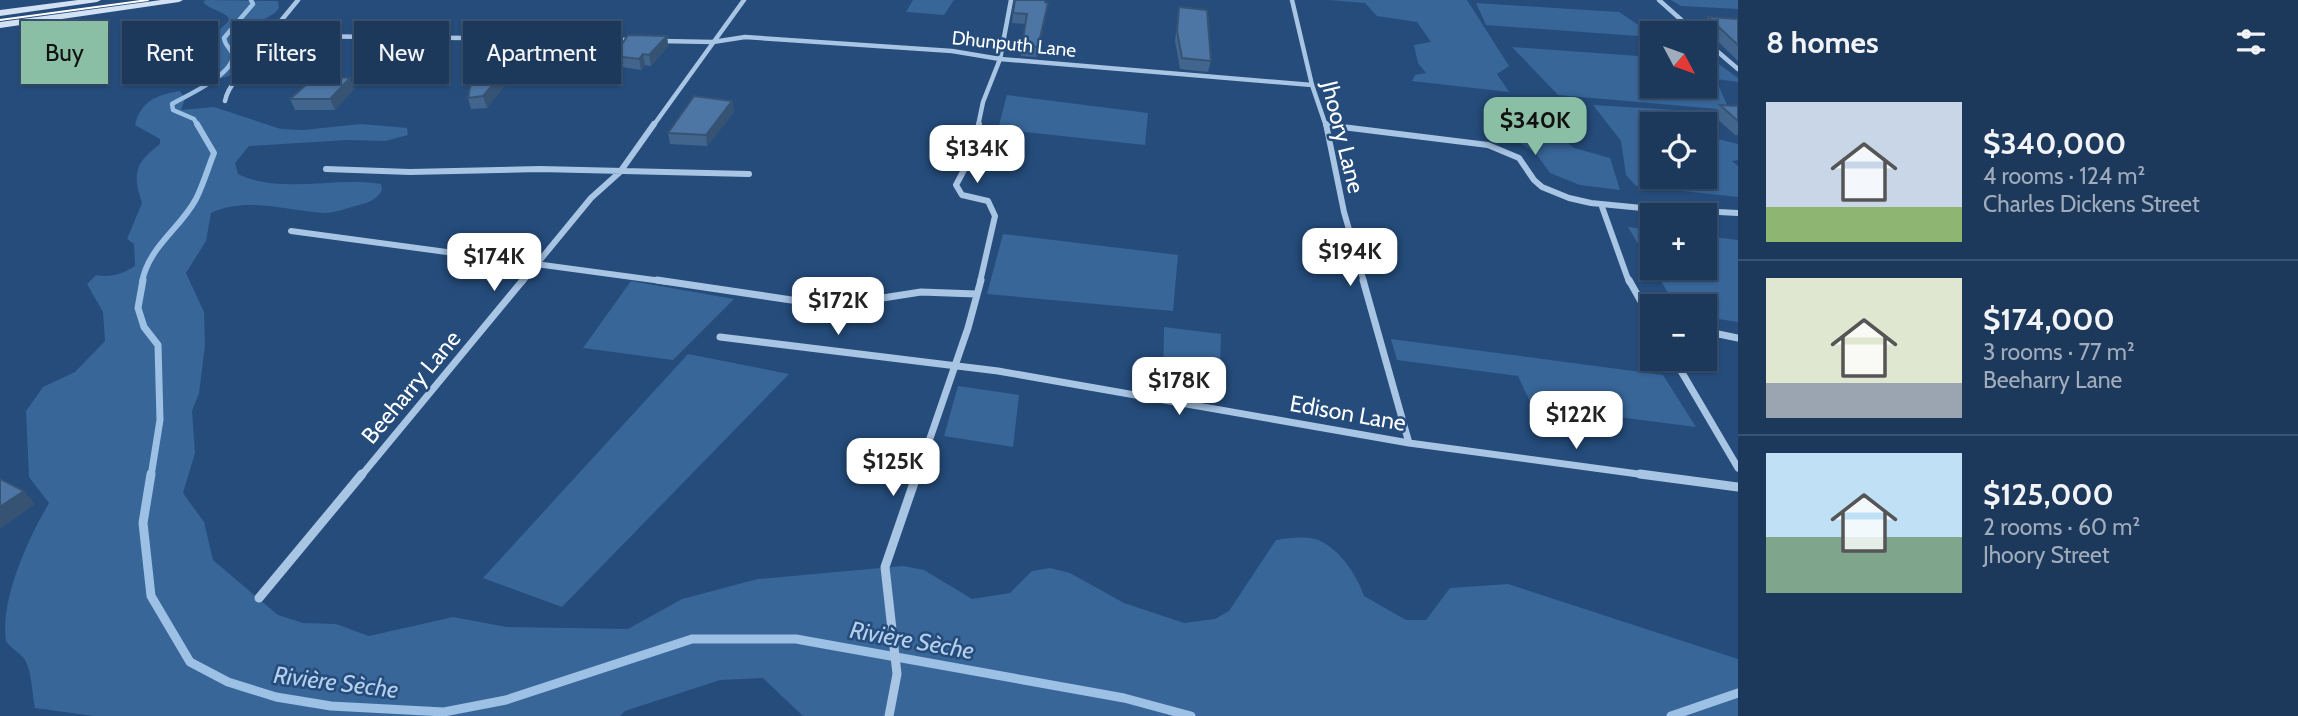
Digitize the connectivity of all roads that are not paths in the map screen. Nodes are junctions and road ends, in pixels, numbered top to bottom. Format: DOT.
graph roads {
  1 [pos="97,0"];
  2 [pos="179,0"];
  3 [pos="298,0"];
  4 [pos="744,0"];
  5 [pos="1011,0"];
  6 [pos="1292,0"];
  7 [pos="1659,0"];
  8 [pos="0,13"];
  9 [pos="278,21"];
  10 [pos="1683,21"];
  11 [pos="0,25"];
  12 [pos="340,38"];
  13 [pos="645,41"];
  14 [pos="659,41"];
  15 [pos="713,42"];
  16 [pos="1717,51"];
  17 [pos="1000,59"];
  18 [pos="1738,69"];
  19 [pos="232,82"];
  20 [pos="1312,85"];
  21 [pos="225,100"];
  22 [pos="1326,125"];
  23 [pos="326,169"];
  24 [pos="620,172"];
  25 [pos="749,174"];
  26 [pos="1601,204"];
  27 [pos="1738,213"];
  28 [pos="291,232"];
  29 [pos="537,262"];
  30 [pos="976,294"];
  31 [pos="1640,301"];
  32 [pos="1717,334"];
  33 [pos="720,337"];
  34 [pos="1738,338"];
  35 [pos="953,366"];
  36 [pos="1681,371"];
  37 [pos="1409,443"];
  38 [pos="1738,468"];
  39 [pos="1738,487"];
  40 [pos="259,598"];
  41 [pos="889,716"];
  1 -- 8 [label="street"];
  2 -- 11 [label="street"];
  3 -- 9 [label="street"];
  4 -- 15 [label="street, Beeharry Lane"];
  5 -- 17 [label="street"];
  6 -- 20 [label="street, Jhoory Lane"];
  7 -- 10 [label="street"];
  12 -- 13 [label="street"];
  14 -- 15 [label="street, Dhunputh Lane"];
  15 -- 17 [label="street, Dhunputh Lane"];
  15 -- 24 [label="street, Beeharry Lane"];
  16 -- 18 [label="street"];
  17 -- 20 [label="street, Dhunputh Lane"];
  17 -- 30 [label="street"];
  19 -- 21 [label="street"];
  20 -- 22 [label="street, Jhoory Lane"];
  22 -- 26 [label="street"];
  22 -- 37 [label="street, Jhoory Lane"];
  23 -- 24 [label="street"];
  24 -- 25 [label="street"];
  24 -- 29 [label="street, Beeharry Lane"];
  26 -- 27 [label="street"];
  26 -- 31 [label="street"];
  28 -- 29 [label="street"];
  29 -- 30 [label="street"];
  29 -- 40 [label="street, Beeharry Lane"];
  30 -- 35 [label="street"];
  32 -- 34 [label="street"];
  33 -- 35 [label="street, Edison Lane"];
  35 -- 37 [label="street, Edison Lane"];
  35 -- 41 [label="street"];
  36 -- 38 [label="street"];
  37 -- 39 [label="street, Edison Lane"];
}
